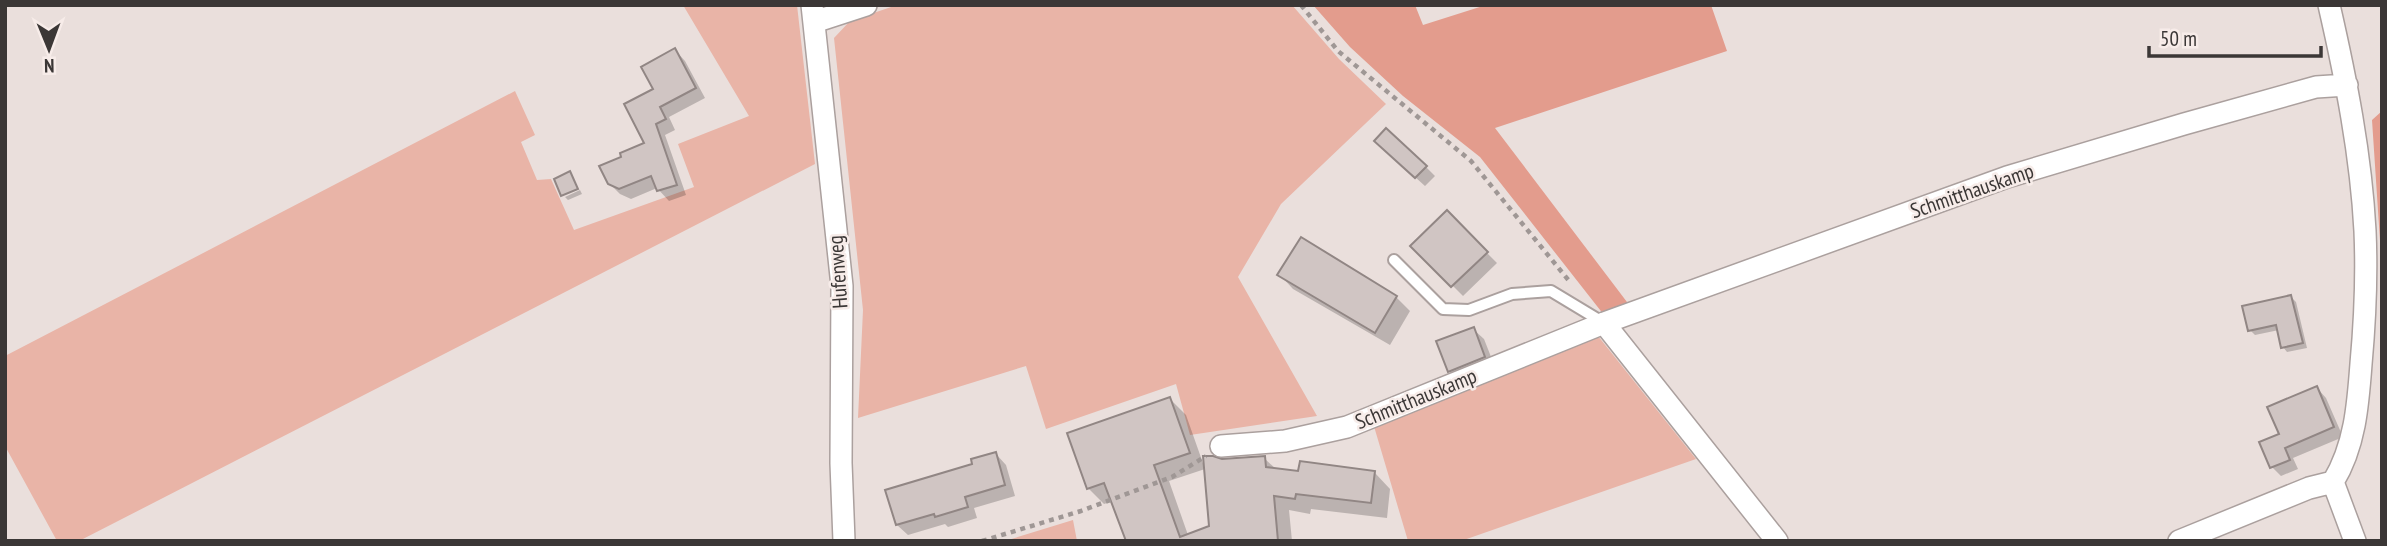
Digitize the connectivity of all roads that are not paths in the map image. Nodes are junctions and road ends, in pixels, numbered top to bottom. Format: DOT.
graph roads {
  1 [pos="866,5"];
  2 [pos="2329,5"];
  3 [pos="813,14"];
  4 [pos="2347,85"];
  5 [pos="1394,260"];
  6 [pos="1604,323"];
  7 [pos="1221,446"];
  8 [pos="2333,482"];
  9 [pos="845,541"];
  10 [pos="1777,541"];
  11 [pos="2179,541"];
  12 [pos="2355,541"];
  1 -- 3 [label="street"];
  2 -- 4 [label="street"];
  3 -- 9 [label="street, Hufenweg"];
  4 -- 6 [label="street, Schmitthauskamp"];
  4 -- 8 [label="street"];
  5 -- 6 [label="lane"];
  6 -- 7 [label="street, Schmitthauskamp"];
  6 -- 10 [label="street"];
  8 -- 11 [label="street"];
  8 -- 12 [label="street"];
}
